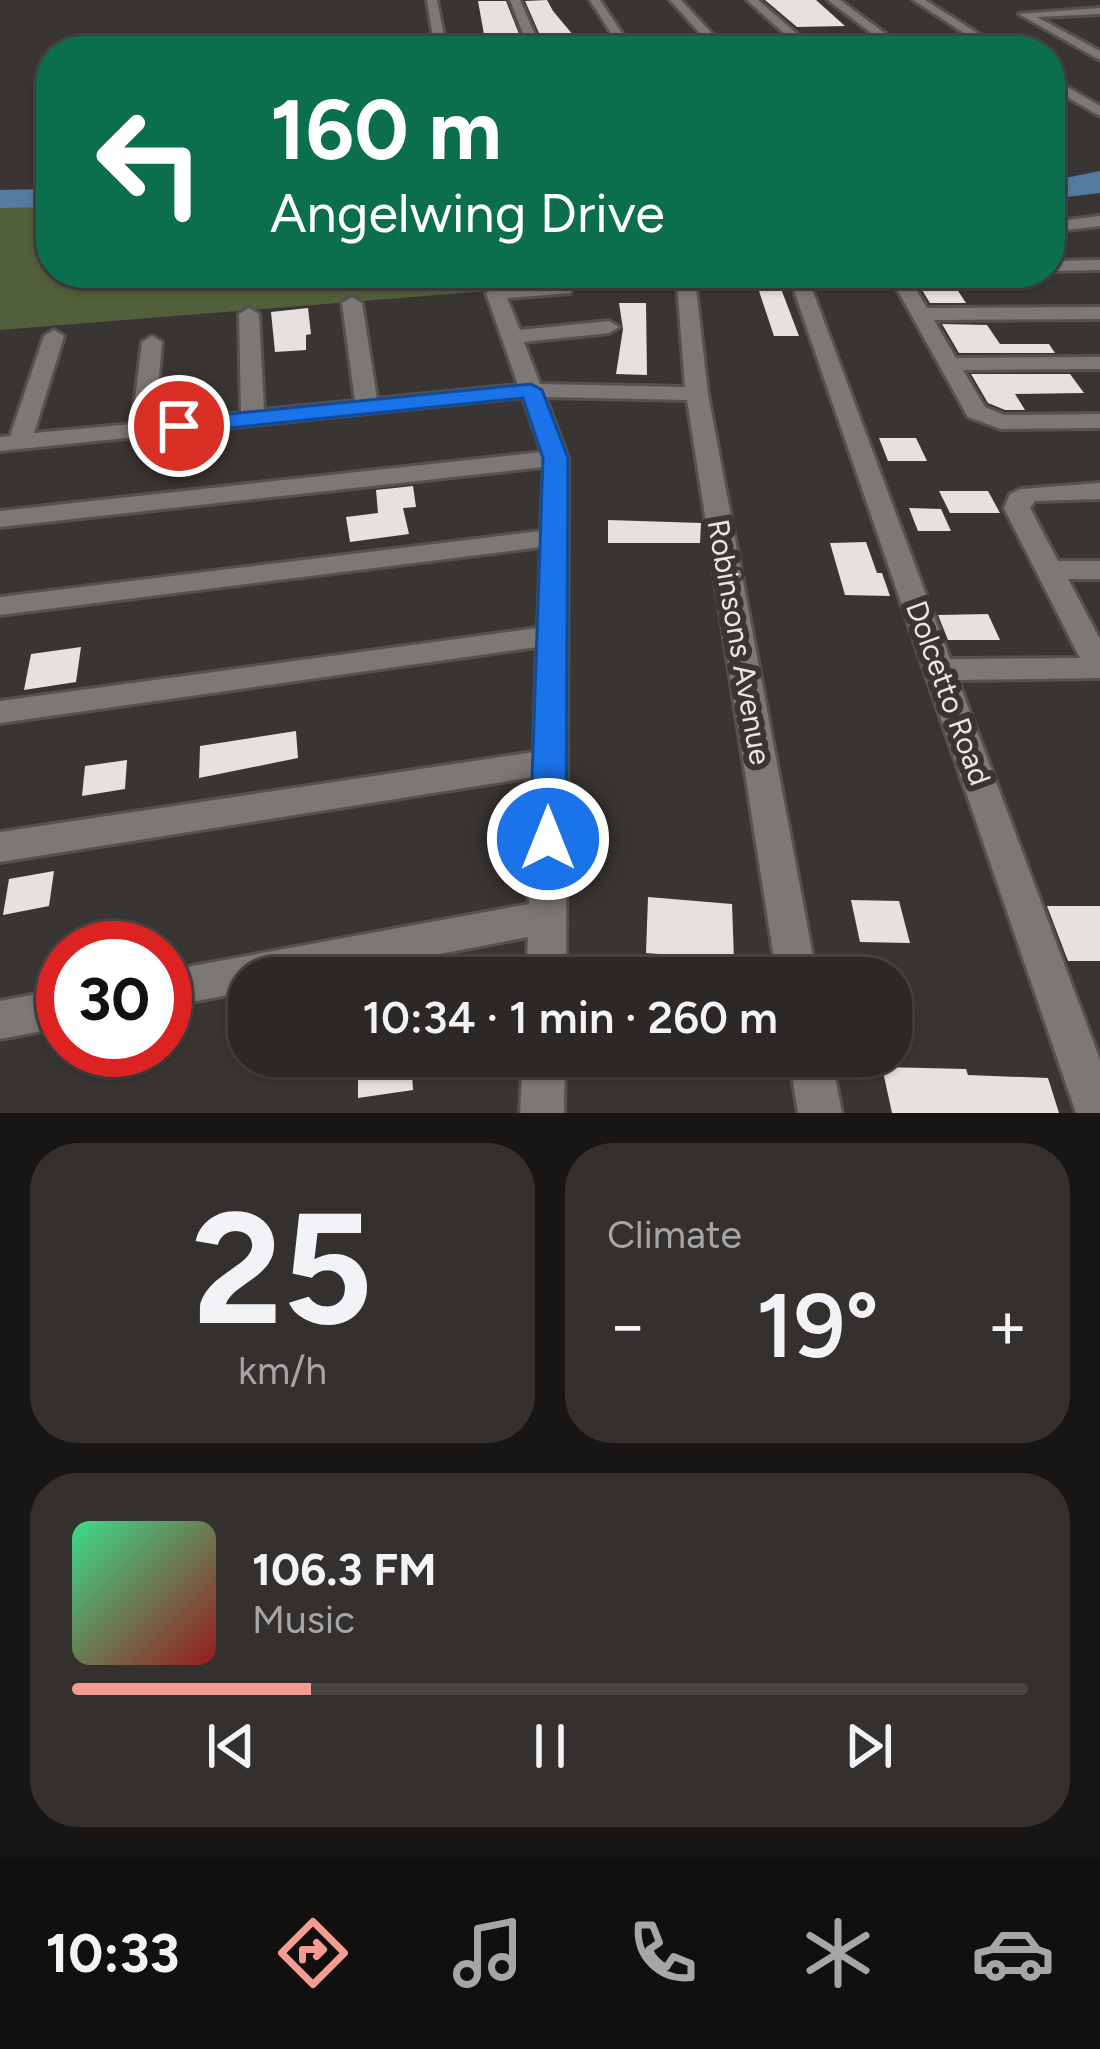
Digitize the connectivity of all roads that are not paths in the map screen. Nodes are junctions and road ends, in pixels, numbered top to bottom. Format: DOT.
graph roads {
  1 [pos="432,0"];
  2 [pos="514,0"];
  3 [pos="595,0"];
  4 [pos="675,0"];
  5 [pos="752,0"];
  6 [pos="832,0"];
  7 [pos="918,0"];
  8 [pos="1100,11"];
  9 [pos="1100,26"];
  10 [pos="1050,28"];
  11 [pos="438,36"];
  12 [pos="530,36"];
  13 [pos="618,36"];
  14 [pos="708,36"];
  15 [pos="794,36"];
  16 [pos="882,36"];
  17 [pos="976,36"];
  18 [pos="1064,36"];
  19 [pos="1065,37"];
  20 [pos="1100,43"];
  21 [pos="1078,44"];
  22 [pos="1100,56"];
  23 [pos="1065,90"];
  24 [pos="1100,112"];
  25 [pos="1100,221"];
  26 [pos="1065,224"];
  27 [pos="1100,265"];
  28 [pos="1065,266"];
  29 [pos="690,288"];
  30 [pos="801,288"];
  31 [pos="905,288"];
  32 [pos="563,289"];
  33 [pos="352,303"];
  34 [pos="1100,313"];
  35 [pos="249,314"];
  36 [pos="919,314"];
  37 [pos="609,327"];
  38 [pos="54,336"];
  39 [pos="512,337"];
  40 [pos="152,342"];
  41 [pos="1100,363"];
  42 [pos="949,364"];
  43 [pos="531,390"];
  44 [pos="697,394"];
  45 [pos="368,406"];
  46 [pos="253,418"];
  47 [pos="1100,421"];
  48 [pos="142,430"];
  49 [pos="10,443"];
  50 [pos="556,458"];
  51 [pos="1100,491"];
  52 [pos="0,519"];
  53 [pos="552,538"];
  54 [pos="1049,570"];
  55 [pos="1100,570"];
  56 [pos="0,606"];
  57 [pos="549,636"];
  58 [pos="1100,667"];
  59 [pos="940,670"];
  60 [pos="0,712"];
  61 [pos="548,762"];
  62 [pos="0,847"];
  63 [pos="548,917"];
  64 [pos="547,957"];
  65 [pos="793,957"];
  66 [pos="192,984"];
  67 [pos="36,1013"];
  68 [pos="0,1020"];
  69 [pos="543,1077"];
  70 [pos="814,1077"];
  71 [pos="542,1113"];
  72 [pos="820,1113"];
  73 [pos="1098,1113"];
  1 -- 11 [label="street"];
  2 -- 12 [label="street"];
  3 -- 13 [label="street"];
  4 -- 14 [label="street"];
  5 -- 15 [label="street"];
  6 -- 16 [label="street"];
  7 -- 17 [label="street"];
  8 -- 10 [label="street"];
  9 -- 10 [label="street"];
  10 -- 18 [label="street"];
  19 -- 21 [label="street"];
  20 -- 21 [label="street"];
  21 -- 22 [label="street"];
  23 -- 24 [label="street"];
  25 -- 26 [label="street"];
  27 -- 28 [label="street"];
  29 -- 44 [label="street, Robinsons Avenue"];
  30 -- 59 [label="street, Dolcetto Road"];
  31 -- 36 [label="street"];
  32 -- 39 [label="street"];
  33 -- 45 [label="street"];
  34 -- 36 [label="street"];
  35 -- 46 [label="street"];
  36 -- 42 [label="street"];
  37 -- 39 [label="street"];
  38 -- 49 [label="street"];
  39 -- 43 [label="street"];
  40 -- 48 [label="street"];
  41 -- 42 [label="street"];
  42 -- 47 [label="street"];
  43 -- 44 [label="street"];
  43 -- 45 [label="street"];
  43 -- 50 [label="street"];
  44 -- 65 [label="street, Robinsons Avenue"];
  45 -- 46 [label="street"];
  46 -- 48 [label="street"];
  48 -- 49 [label="street"];
  50 -- 52 [label="street"];
  50 -- 53 [label="street"];
  51 -- 54 [label="street"];
  53 -- 56 [label="street"];
  53 -- 57 [label="street"];
  54 -- 55 [label="street"];
  54 -- 58 [label="street"];
  57 -- 60 [label="street"];
  57 -- 61 [label="street"];
  58 -- 59 [label="street"];
  59 -- 73 [label="street, Dolcetto Road"];
  61 -- 62 [label="street"];
  61 -- 63 [label="street"];
  63 -- 64 [label="street"];
  63 -- 66 [label="street"];
  67 -- 68 [label="street"];
  69 -- 71 [label="street"];
  70 -- 72 [label="street"];
}
